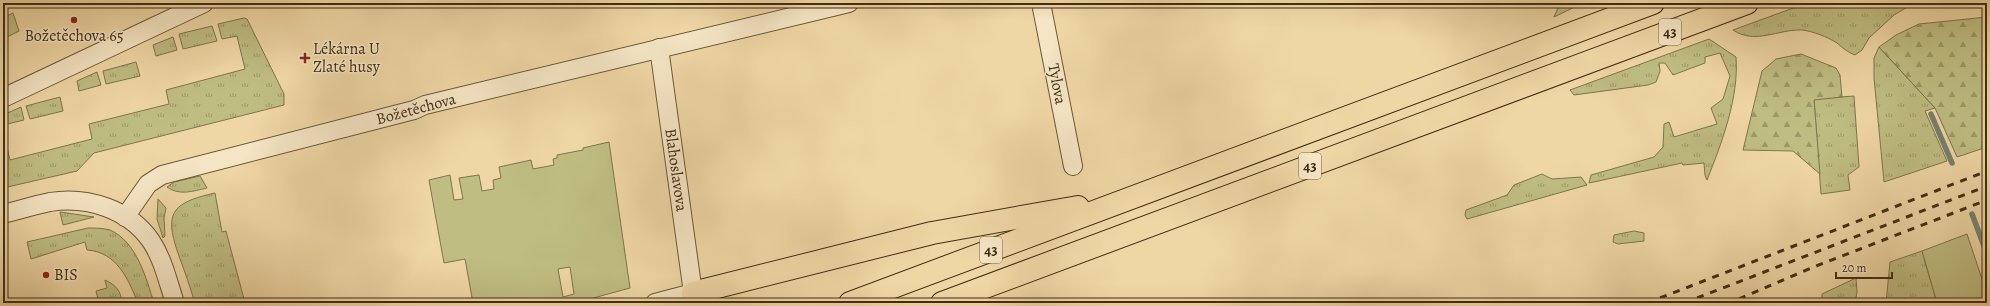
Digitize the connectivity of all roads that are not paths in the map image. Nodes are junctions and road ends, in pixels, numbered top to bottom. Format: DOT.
graph roads {
  1 [pos="204,3"];
  2 [pos="849,3"];
  3 [pos="1041,3"];
  4 [pos="1653,3"];
  5 [pos="1747,3"];
  6 [pos="659,48"];
  7 [pos="3,98"];
  8 [pos="1073,166"];
  9 [pos="1132,198"];
  10 [pos="3,214"];
  11 [pos="125,217"];
  12 [pos="1026,272"];
  13 [pos="693,292"];
  14 [pos="175,303"];
  15 [pos="655,303"];
  16 [pos="850,303"];
  17 [pos="942,303"];
  18 [pos="974,303"];
  1 -- 7 [label="street"];
  2 -- 6 [label="street, Božetěchova"];
  3 -- 8 [label="street, Tylova"];
  4 -- 9 [label="highway, 43"];
  5 -- 12 [label="highway, 43"];
  6 -- 11 [label="street, Božetěchova"];
  6 -- 13 [label="street, Blahoslavova"];
  9 -- 13 [label="highway"];
  9 -- 16 [label="highway, 43"];
  10 -- 11 [label="street"];
  11 -- 14 [label="street"];
  12 -- 17 [label="highway, 43"];
  12 -- 18 [label="highway"];
  13 -- 15 [label="street"];
}
